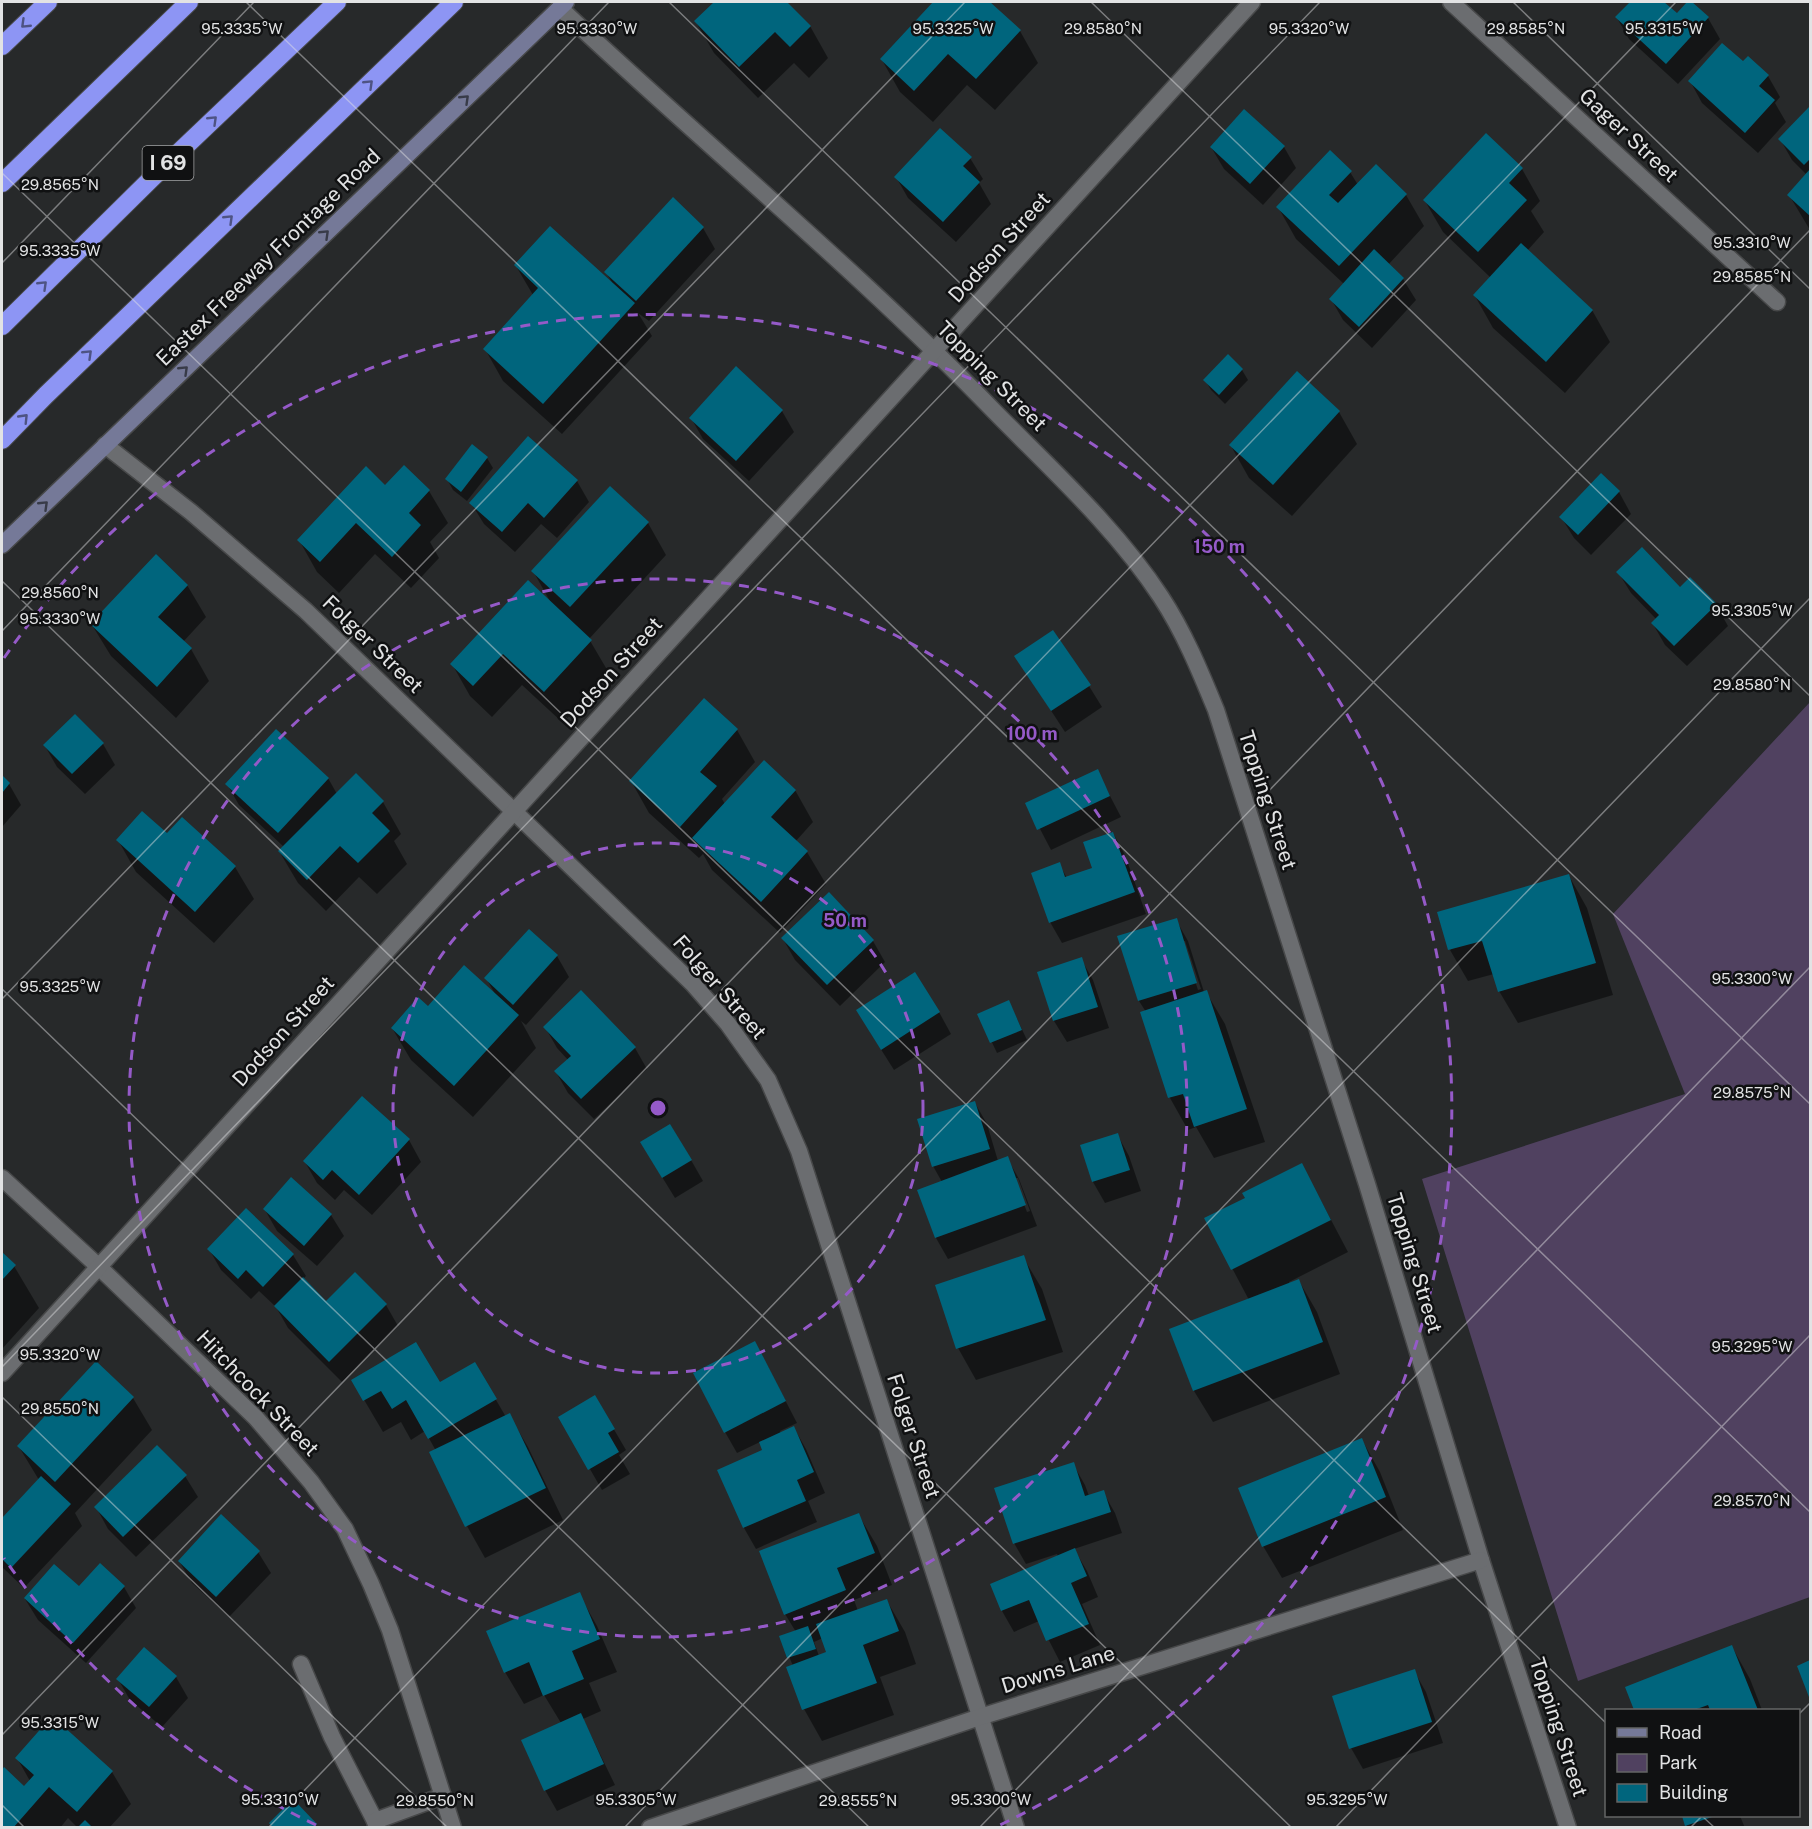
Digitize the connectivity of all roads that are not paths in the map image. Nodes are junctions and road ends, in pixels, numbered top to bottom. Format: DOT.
graph roads {
  1 [pos="48,2"];
  2 [pos="189,2"];
  3 [pos="337,2"];
  4 [pos="454,2"];
  5 [pos="1252,2"];
  6 [pos="1451,2"];
  7 [pos="563,5"];
  8 [pos="2,46"];
  9 [pos="2,183"];
  10 [pos="1777,302"];
  11 [pos="2,326"];
  12 [pos="935,350"];
  13 [pos="2,440"];
  14 [pos="105,445"];
  15 [pos="2,546"];
  16 [pos="514,811"];
  17 [pos="2,1178"];
  18 [pos="99,1267"];
  19 [pos="2,1373"];
  20 [pos="1481,1560"];
  21 [pos="301,1664"];
  22 [pos="980,1717"];
  23 [pos="443,1796"];
  24 [pos="376,1824"];
  25 [pos="453,1827"];
  26 [pos="650,1827"];
  27 [pos="1016,1827"];
  28 [pos="1568,1827"];
  1 -- 8 [label="highway, one-way"];
  2 -- 9 [label="highway"];
  11 -- 3 [label="highway, I 69, one-way"];
  13 -- 4 [label="highway, one-way"];
  5 -- 12 [label="street, Dodson Street"];
  6 -- 10 [label="street, Gager Street"];
  7 -- 12 [label="street, Topping Street"];
  14 -- 7 [label="main road, Eastex Freeway Frontage Road, one-way"];
  12 -- 16 [label="street, Dodson Street"];
  12 -- 20 [label="street, Topping Street"];
  15 -- 14 [label="main road, Eastex Freeway Frontage Road, one-way"];
  14 -- 16 [label="street, Folger Street"];
  16 -- 18 [label="street, Dodson Street"];
  16 -- 22 [label="street, Folger Street"];
  17 -- 18 [label="street, Hitchcock Street"];
  18 -- 19 [label="street, Dodson Street"];
  18 -- 23 [label="street, Hitchcock Street"];
  20 -- 22 [label="street, Downs Lane"];
  20 -- 28 [label="street, Topping Street"];
  21 -- 24 [label="street"];
  22 -- 26 [label="street, Downs Lane"];
  22 -- 27 [label="street, Folger Street"];
  23 -- 24 [label="street"];
  23 -- 25 [label="street, Hitchcock Street"];
}
